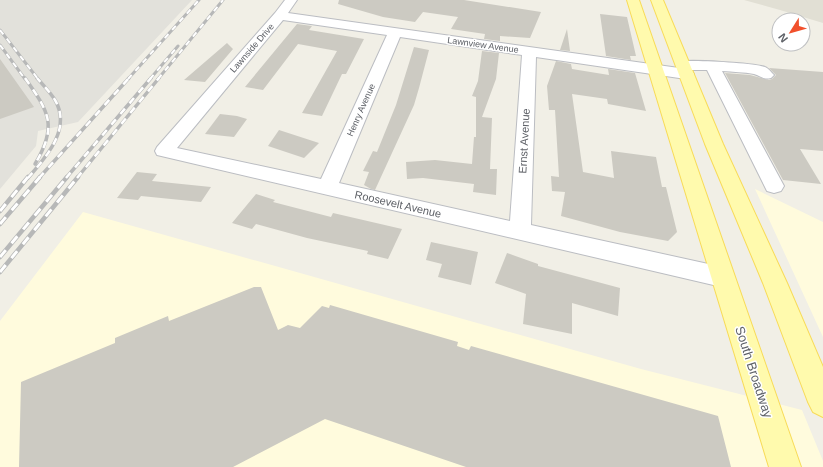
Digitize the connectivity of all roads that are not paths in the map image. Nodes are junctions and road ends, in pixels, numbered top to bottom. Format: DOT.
graph roads {
  1 [pos="633,0"];
  2 [pos="657,0"];
  3 [pos="296,1"];
  4 [pos="317,8"];
  5 [pos="280,16"];
  6 [pos="373,29"];
  7 [pos="395,32"];
  8 [pos="529,51"];
  9 [pos="712,66"];
  10 [pos="656,69"];
  11 [pos="684,70"];
  12 [pos="766,75"];
  13 [pos="224,80"];
  14 [pos="774,186"];
  15 [pos="327,188"];
  16 [pos="520,231"];
  17 [pos="722,277"];
  18 [pos="823,402"];
  19 [pos="785,467"];
  1 -- 10 [label="main road, South Broadway"];
  2 -- 11 [label="main road"];
  3 -- 5 [label="street, Lawnside Drive"];
  4 -- 6 [label="street"];
  5 -- 6 [label="street, Lawnview Avenue"];
  5 -- 13 [label="street, Lawnside Drive"];
  6 -- 7 [label="street, Lawnview Avenue"];
  7 -- 8 [label="street, Lawnview Avenue"];
  7 -- 15 [label="street, Henry Avenue"];
  8 -- 10 [label="street, Lawnview Avenue"];
  8 -- 16 [label="street, Ernst Avenue"];
  9 -- 11 [label="street, Lawnview Avenue"];
  9 -- 12 [label="street, Lawnview Avenue"];
  9 -- 14 [label="street"];
  10 -- 11 [label="street, Lawnview Avenue"];
  10 -- 17 [label="main road, South Broadway"];
  11 -- 18 [label="main road"];
  13 -- 15 [label="street, Roosevelt Avenue"];
  15 -- 16 [label="street, Roosevelt Avenue"];
  16 -- 17 [label="street, Roosevelt Avenue"];
  17 -- 19 [label="main road, South Broadway"];
}
